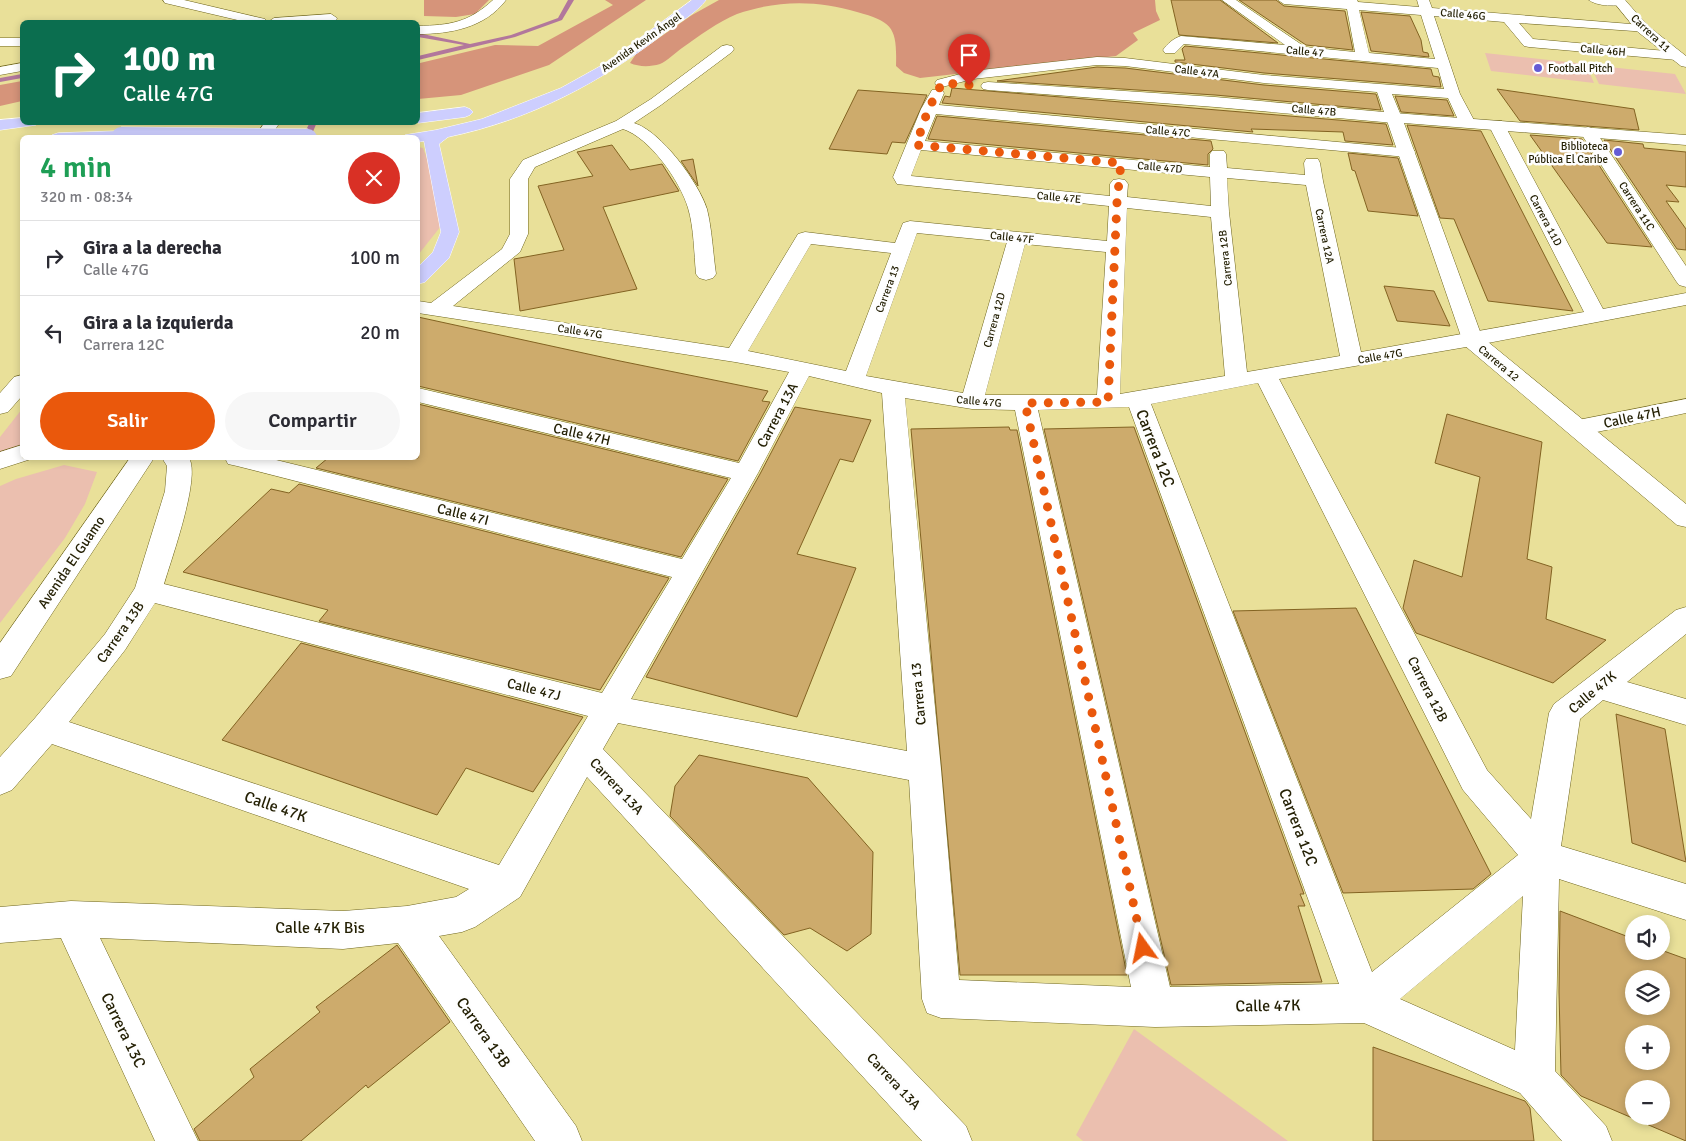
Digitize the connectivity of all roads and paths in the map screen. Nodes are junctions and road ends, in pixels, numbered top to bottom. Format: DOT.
graph roads {
  1 [pos="169,0"];
  2 [pos="500,0"];
  3 [pos="700,0"];
  4 [pos="1228,0"];
  5 [pos="1284,0"];
  6 [pos="1595,0"];
  7 [pos="1619,1"];
  8 [pos="1352,2"];
  9 [pos="1425,5"];
  10 [pos="1507,17"];
  11 [pos="331,18"];
  12 [pos="252,20"];
  13 [pos="302,20"];
  14 [pos="1643,29"];
  15 [pos="420,30"];
  16 [pos="0,42"];
  17 [pos="20,42"];
  18 [pos="1251,45"];
  19 [pos="727,49"];
  20 [pos="1170,50"];
  21 [pos="1302,51"];
  22 [pos="1363,56"];
  23 [pos="1681,60"];
  24 [pos="1443,64"];
  25 [pos="20,67"];
  26 [pos="0,71"];
  27 [pos="1215,73"];
  28 [pos="1264,79"];
  29 [pos="942,83"];
  30 [pos="1383,88"];
  31 [pos="1453,94"];
  32 [pos="1215,102"];
  33 [pos="475,109"];
  34 [pos="1304,109"];
  35 [pos="928,110"];
  36 [pos="20,112"];
  37 [pos="0,117"];
  38 [pos="420,118"];
  39 [pos="1394,118"];
  40 [pos="1467,122"];
  41 [pos="20,123"];
  42 [pos="622,124"];
  43 [pos="1496,124"];
  44 [pos="0,126"];
  45 [pos="1588,132"];
  46 [pos="444,133"];
  47 [pos="1217,135"];
  48 [pos="420,137"];
  49 [pos="1685,141"];
  50 [pos="1310,143"];
  51 [pos="916,145"];
  52 [pos="1408,152"];
  53 [pos="1121,163"];
  54 [pos="1219,172"];
  55 [pos="1314,181"];
  56 [pos="1117,202"];
  57 [pos="1220,212"];
  58 [pos="910,226"];
  59 [pos="1017,238"];
  60 [pos="1114,247"];
  61 [pos="902,249"];
  62 [pos="706,274"];
  63 [pos="420,276"];
  64 [pos="1686,280"];
  65 [pos="1686,299"];
  66 [pos="425,308"];
  67 [pos="1597,317"];
  68 [pos="1472,340"];
  69 [pos="735,355"];
  70 [pos="1352,361"];
  71 [pos="802,368"];
  72 [pos="1266,374"];
  73 [pos="854,379"];
  74 [pos="1238,380"];
  75 [pos="20,384"];
  76 [pos="893,389"];
  77 [pos="420,395"];
  78 [pos="1138,399"];
  79 [pos="972,402"];
  80 [pos="1108,402"];
  81 [pos="1025,403"];
  82 [pos="1686,406"];
  83 [pos="0,407"];
  84 [pos="1578,428"];
  85 [pos="20,454"];
  86 [pos="0,460"];
  87 [pos="141,460"];
  88 [pos="176,460"];
  89 [pos="245,460"];
  90 [pos="746,473"];
  91 [pos="1686,518"];
  92 [pos="690,571"];
  93 [pos="148,591"];
  94 [pos="1686,618"];
  95 [pos="0,667"];
  96 [pos="1597,686"];
  97 [pos="610,708"];
  98 [pos="1686,712"];
  99 [pos="46,728"];
  100 [pos="585,752"];
  101 [pos="925,769"];
  102 [pos="0,780"];
  103 [pos="1542,857"];
  104 [pos="507,885"];
  105 [pos="1686,902"];
  106 [pos="70,919"];
  107 [pos="0,924"];
  108 [pos="407,924"];
  109 [pos="941,999"];
  110 [pos="1366,1003"];
  111 [pos="1155,1007"];
  112 [pos="1534,1080"];
  113 [pos="177,1141"];
  114 [pos="561,1141"];
  115 [pos="951,1141"];
  116 [pos="1591,1141"];
  1 -- 12 [label="street"];
  2 -- 15 [label="street"];
  3 -- 46 [label="main road, Avenida Kevin Ángel"];
  4 -- 21 [label="street"];
  5 -- 8 [label="street, Calle 46G"];
  6 -- 7 [label="street"];
  7 -- 14 [label="street, Carrera 11"];
  8 -- 9 [label="street, Calle 46G"];
  8 -- 22 [label="street"];
  9 -- 10 [label="street, Calle 46G"];
  9 -- 24 [label="street"];
  10 -- 14 [label="street, Calle 46G"];
  10 -- 23 [label="street, Calle 46H"];
  11 -- 13 [label="street"];
  14 -- 23 [label="street, Carrera 11"];
  16 -- 17 [label="street"];
  18 -- 20 [label="street, Calle 47"];
  18 -- 21 [label="street, Calle 47"];
  18 -- 28 [label="street"];
  19 -- 42 [label="street"];
  21 -- 22 [label="street, Calle 47"];
  22 -- 24 [label="street, Calle 47"];
  24 -- 31 [label="street"];
  25 -- 26 [label="street"];
  27 -- 28 [label="street, Calle 47A"];
  27 -- 29 [label="street, Calle 47A"];
  27 -- 32 [label="street"];
  28 -- 30 [label="street, Calle 47A"];
  29 -- 32 [label="street, Calle 47B"];
  29 -- 35 [label="street"];
  30 -- 31 [label="street, Calle 47A"];
  30 -- 39 [label="street, Carrera 12"];
  31 -- 40 [label="street"];
  32 -- 34 [label="street, Calle 47B"];
  33 -- 38 [label="main road"];
  34 -- 39 [label="street, Calle 47B"];
  34 -- 50 [label="street, Carrera 12A"];
  35 -- 47 [label="street, Calle 47C"];
  35 -- 51 [label="street"];
  36 -- 37 [label="main road"];
  39 -- 40 [label="street, Calle 47B"];
  39 -- 52 [label="street, Carrera 12"];
  40 -- 43 [label="street, Calle 47B"];
  41 -- 44 [label="main road"];
  42 -- 62 [label="street"];
  42 -- 66 [label="street"];
  43 -- 45 [label="street, Calle 47B"];
  43 -- 67 [label="street, Carrera 11D"];
  45 -- 49 [label="street, Calle 47B"];
  45 -- 64 [label="street, Carrera 11C"];
  46 -- 48 [label="main road, Avenida Kevin Ángel"];
  46 -- 63 [label="main road"];
  47 -- 50 [label="street, Calle 47C"];
  47 -- 54 [label="street, Carrera 12B"];
  50 -- 52 [label="street, Calle 47C"];
  50 -- 55 [label="street, Carrera 12A"];
  51 -- 53 [label="street, Calle 47D"];
  51 -- 56 [label="street, Calle 47E"];
  52 -- 68 [label="street, Carrera 12"];
  53 -- 54 [label="street, Calle 47D"];
  53 -- 56 [label="street"];
  54 -- 55 [label="street, Calle 47D"];
  54 -- 57 [label="street, Carrera 12B"];
  55 -- 70 [label="street, Carrera 12A"];
  56 -- 57 [label="street, Calle 47E"];
  56 -- 60 [label="street"];
  57 -- 74 [label="street, Carrera 12B"];
  58 -- 59 [label="street, Calle 47F"];
  58 -- 61 [label="street, Carrera 13"];
  59 -- 60 [label="street, Calle 47F"];
  59 -- 79 [label="street, Carrera 12D"];
  60 -- 80 [label="street"];
  61 -- 69 [label="street"];
  61 -- 73 [label="street, Carrera 13"];
  63 -- 66 [label="street"];
  65 -- 67 [label="street, Calle 47G"];
  66 -- 69 [label="street, Calle 47G"];
  67 -- 68 [label="street, Calle 47G"];
  68 -- 70 [label="street, Calle 47G"];
  68 -- 84 [label="street, Carrera 12"];
  69 -- 71 [label="street, Calle 47G"];
  70 -- 72 [label="street, Calle 47G"];
  71 -- 73 [label="street, Calle 47G"];
  71 -- 90 [label="street, Carrera 13A"];
  72 -- 74 [label="street, Calle 47G"];
  72 -- 103 [label="street, Carrera 12B"];
  73 -- 76 [label="street, Calle 47G"];
  74 -- 78 [label="street, Calle 47G"];
  75 -- 83 [label="street"];
  76 -- 79 [label="street, Calle 47G"];
  76 -- 101 [label="street, Carrera 13"];
  77 -- 90 [label="street, Calle 47H"];
  78 -- 80 [label="street, Calle 47G"];
  78 -- 110 [label="street, Carrera 12C"];
  79 -- 81 [label="street, Calle 47G"];
  80 -- 81 [label="street, Calle 47G"];
  81 -- 111 [label="street"];
  82 -- 84 [label="street, Calle 47H"];
  84 -- 91 [label="street, Carrera 12"];
  85 -- 86 [label="street"];
  87 -- 95 [label="street, Avenida El Guamo"];
  88 -- 93 [label="street, Carrera 13B"];
  89 -- 92 [label="street, Calle 47I"];
  90 -- 92 [label="street, Carrera 13A"];
  92 -- 97 [label="street, Carrera 13A"];
  93 -- 97 [label="street, Calle 47J"];
  93 -- 99 [label="street, Carrera 13B"];
  94 -- 96 [label="street, Calle 47K"];
  96 -- 98 [label="street"];
  96 -- 103 [label="street, Calle 47K"];
  97 -- 100 [label="street, Carrera 13A"];
  97 -- 101 [label="street, Calle 47J"];
  99 -- 102 [label="street, Carrera 13B"];
  99 -- 104 [label="street, Calle 47K"];
  100 -- 104 [label="street, Calle 47K Bis"];
  100 -- 115 [label="street, Carrera 13A"];
  101 -- 109 [label="street, Carrera 13"];
  103 -- 105 [label="street"];
  103 -- 110 [label="street"];
  103 -- 112 [label="street, Calle 47K"];
  104 -- 108 [label="street, Calle 47K Bis"];
  106 -- 107 [label="street, Calle 47K Bis"];
  106 -- 108 [label="street, Calle 47K Bis"];
  106 -- 113 [label="street, Carrera 13C"];
  108 -- 114 [label="street, Carrera 13B"];
  109 -- 111 [label="street, Calle 47K"];
  110 -- 111 [label="street, Calle 47K"];
  110 -- 112 [label="street"];
  112 -- 116 [label="street"];
}
